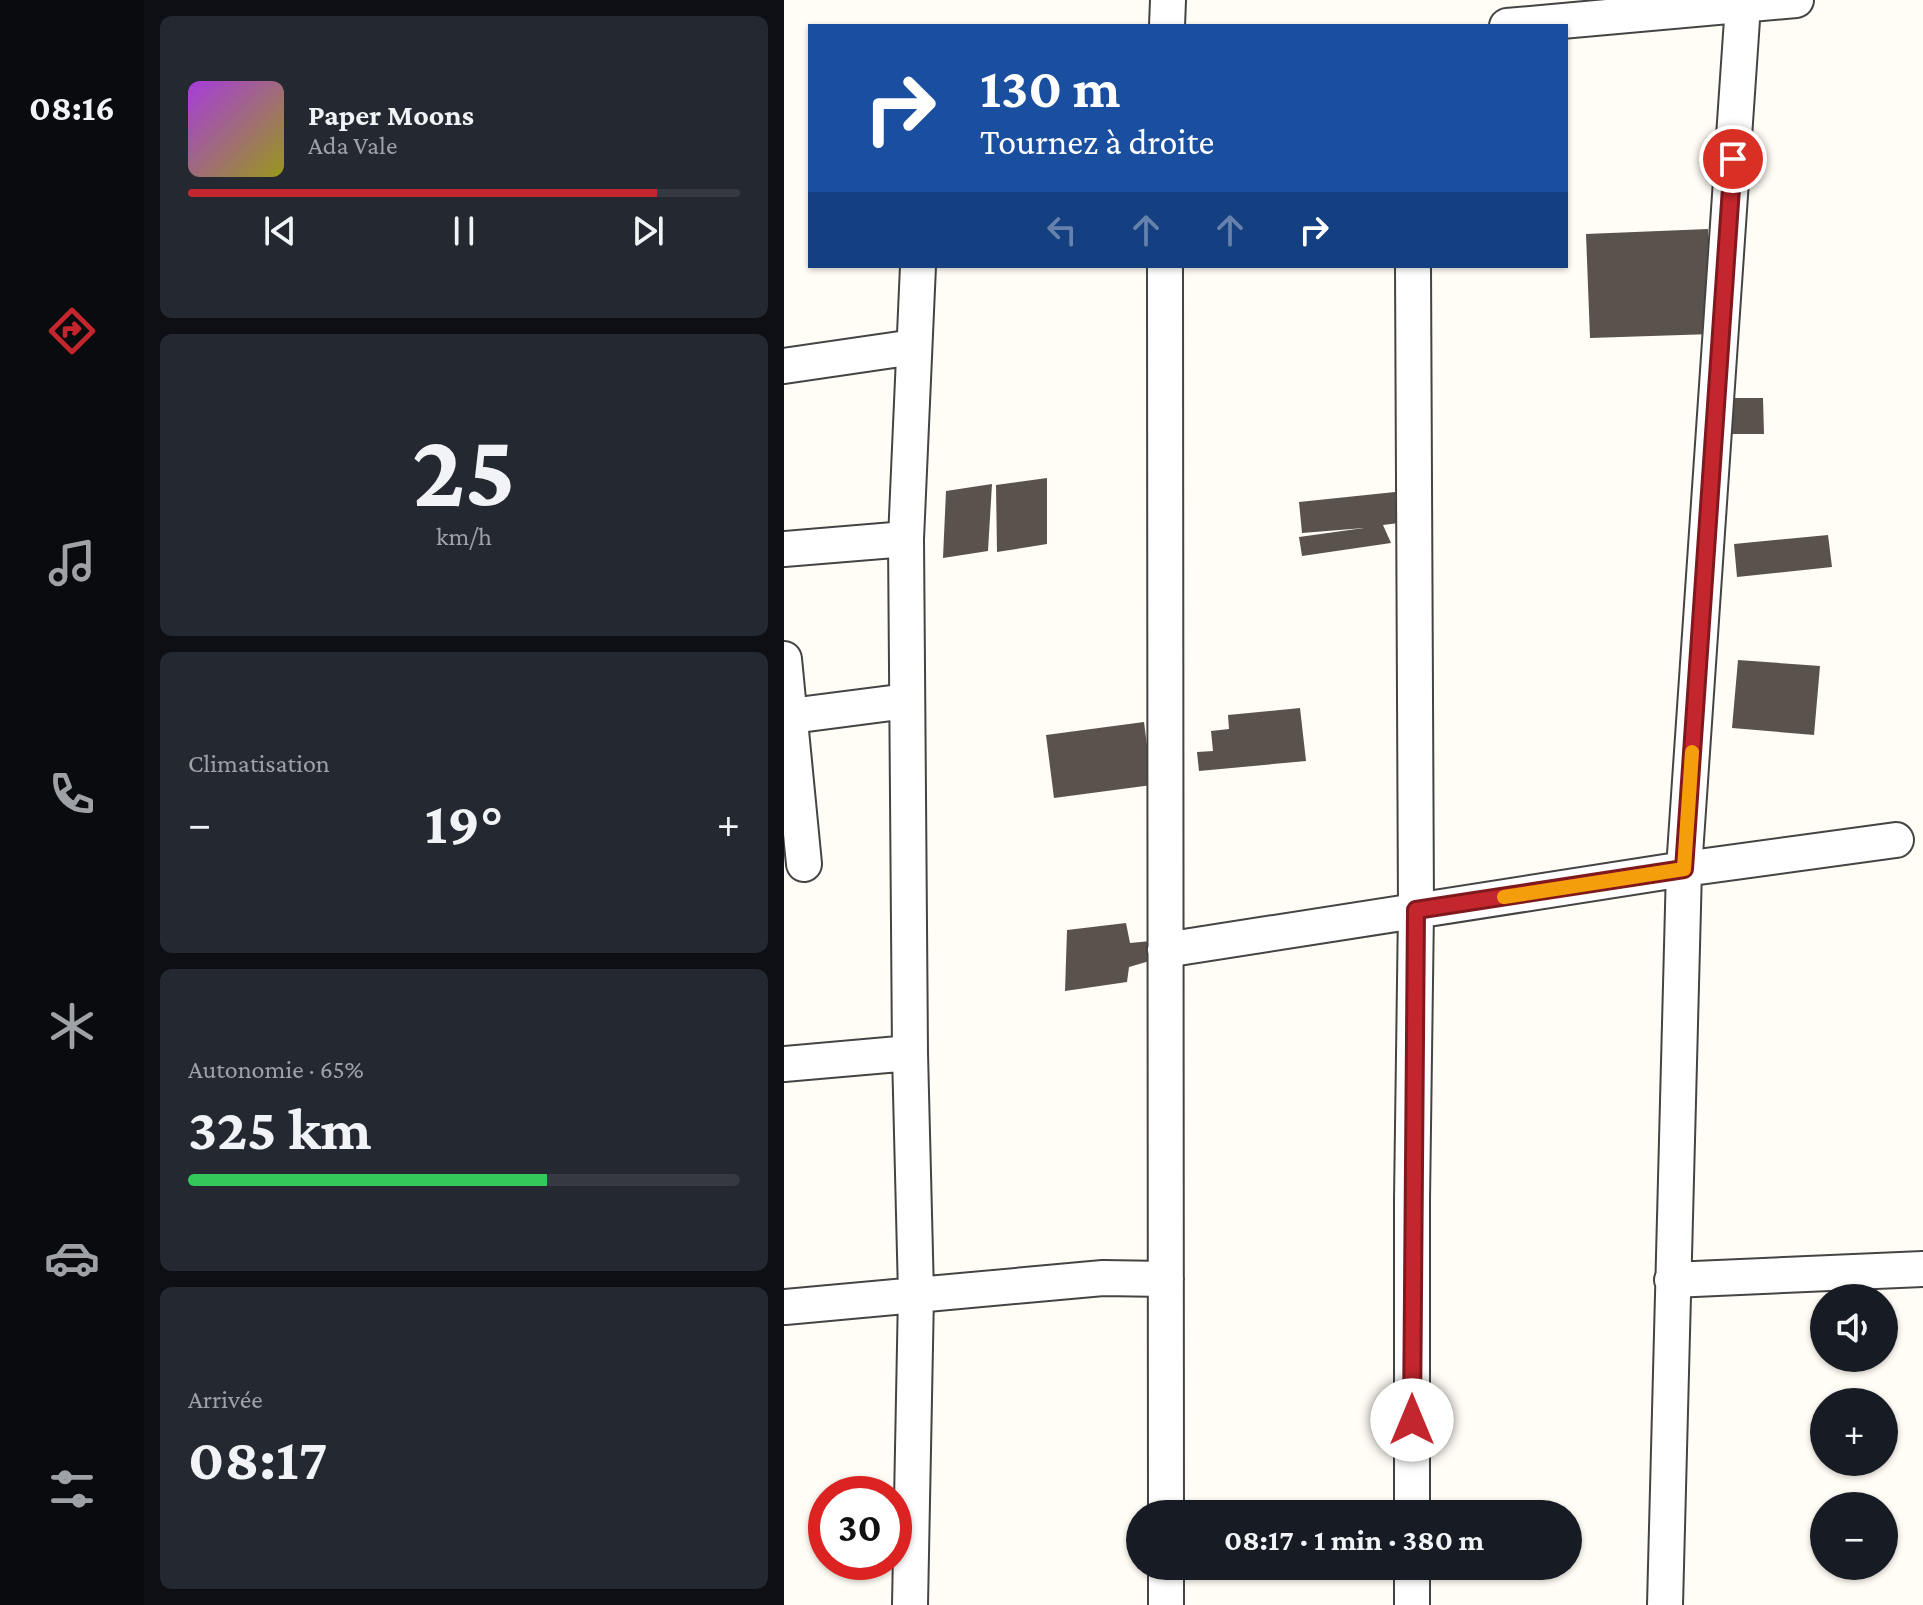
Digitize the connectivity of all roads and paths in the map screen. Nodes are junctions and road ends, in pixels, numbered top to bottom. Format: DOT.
graph roads {
  1 [pos="1168,0"];
  2 [pos="1796,0"];
  3 [pos="1743,5"];
  4 [pos="1167,24"];
  5 [pos="1529,24"];
  6 [pos="918,268"];
  7 [pos="1165,268"];
  8 [pos="1413,268"];
  9 [pos="914,347"];
  10 [pos="784,366"];
  11 [pos="906,539"];
  12 [pos="784,549"];
  13 [pos="784,659"];
  14 [pos="907,701"];
  15 [pos="787,717"];
  16 [pos="1896,840"];
  17 [pos="804,864"];
  18 [pos="1684,869"];
  19 [pos="1416,910"];
  20 [pos="1165,950"];
  21 [pos="910,1053"];
  22 [pos="784,1064"];
  23 [pos="1923,1269"];
  24 [pos="1166,1279"];
  25 [pos="1672,1280"];
  26 [pos="916,1294"];
  27 [pos="785,1307"];
  28 [pos="1166,1500"];
  29 [pos="1412,1500"];
  30 [pos="1166,1580"];
  31 [pos="1412,1580"];
  32 [pos="910,1605"];
  33 [pos="1166,1605"];
  34 [pos="1412,1605"];
  35 [pos="1665,1605"];
  1 -- 4 [label="street"];
  2 -- 3 [label="street"];
  3 -- 5 [label="street"];
  3 -- 18 [label="street"];
  6 -- 9 [label="street"];
  7 -- 20 [label="street"];
  8 -- 19 [label="street"];
  9 -- 10 [label="street"];
  9 -- 11 [label="street"];
  11 -- 12 [label="street"];
  11 -- 14 [label="street"];
  13 -- 15 [label="street"];
  14 -- 15 [label="street"];
  14 -- 21 [label="street"];
  15 -- 17 [label="street"];
  16 -- 18 [label="street"];
  18 -- 19 [label="street"];
  18 -- 25 [label="street"];
  19 -- 20 [label="street"];
  19 -- 29 [label="street"];
  20 -- 24 [label="street"];
  21 -- 22 [label="street"];
  21 -- 26 [label="street"];
  23 -- 25 [label="street"];
  24 -- 26 [label="street"];
  24 -- 28 [label="street"];
  25 -- 35 [label="street"];
  26 -- 27 [label="street"];
  26 -- 32 [label="street"];
  30 -- 33 [label="street"];
  31 -- 34 [label="street"];
}
